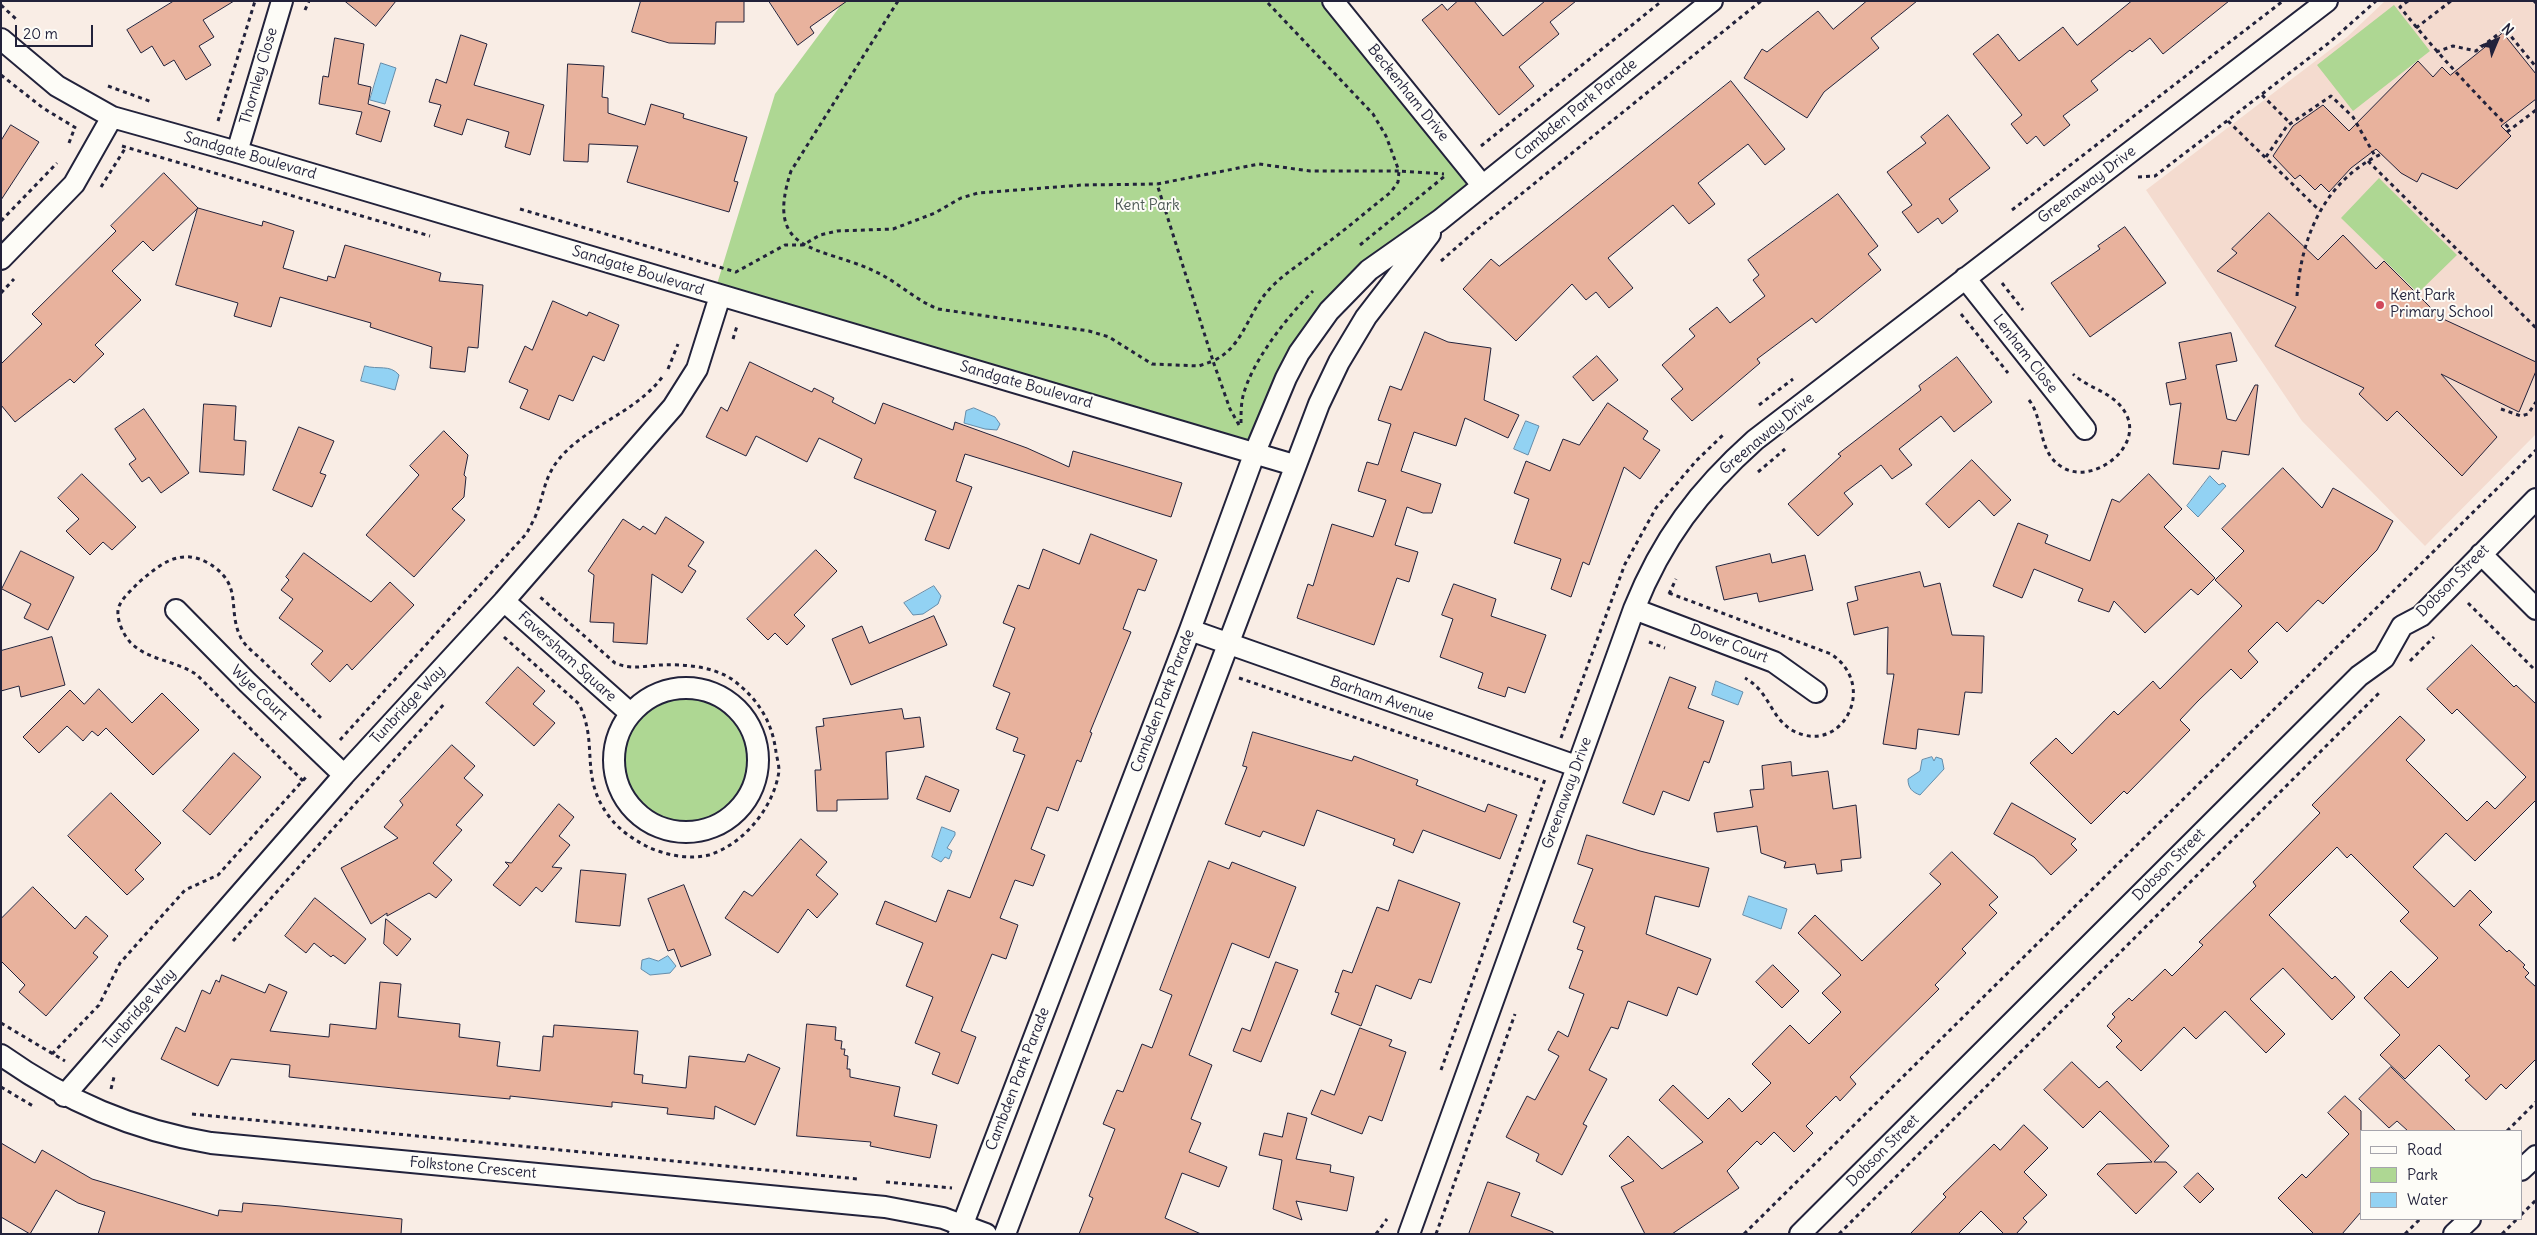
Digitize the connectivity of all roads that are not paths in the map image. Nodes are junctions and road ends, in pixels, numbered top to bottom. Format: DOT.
graph roads {
  1 [pos="282,1"];
  2 [pos="1333,1"];
  3 [pos="1712,1"];
  4 [pos="2327,1"];
  5 [pos="1,39"];
  6 [pos="112,117"];
  7 [pos="237,152"];
  8 [pos="1482,185"];
  9 [pos="1440,220"];
  10 [pos="1,259"];
  11 [pos="1966,278"];
  12 [pos="720,296"];
  13 [pos="2085,429"];
  14 [pos="1255,452"];
  15 [pos="1294,465"];
  16 [pos="2536,499"];
  17 [pos="2481,554"];
  18 [pos="504,601"];
  19 [pos="1634,609"];
  20 [pos="2536,609"];
  21 [pos="176,610"];
  22 [pos="1190,630"];
  23 [pos="1228,645"];
  24 [pos="1816,692"];
  25 [pos="630,713"];
  26 [pos="1576,766"];
  27 [pos="344,775"];
  28 [pos="1,1055"];
  29 [pos="64,1096"];
  30 [pos="2536,1156"];
  31 [pos="2522,1169"];
  32 [pos="2469,1220"];
  33 [pos="961,1229"];
  34 [pos="986,1234"];
  35 [pos="1005,1234"];
  36 [pos="1409,1234"];
  37 [pos="1800,1234"];
  38 [pos="2454,1234"];
  1 -- 7 [label="street, Thornley Close"];
  2 -- 8 [label="street, Beckenham Drive"];
  3 -- 8 [label="street, Cambden Park Parade"];
  4 -- 11 [label="street, Greenaway Drive"];
  5 -- 6 [label="street, Sandgate Boulevard"];
  6 -- 7 [label="street, Sandgate Boulevard"];
  6 -- 10 [label="street"];
  7 -- 12 [label="street, Sandgate Boulevard"];
  8 -- 9 [label="street, Cambden Park Parade"];
  9 -- 14 [label="street, Cambden Park Parade"];
  9 -- 15 [label="street, Cambden Park Parade"];
  11 -- 13 [label="street, Lenham Close"];
  11 -- 19 [label="street, Greenaway Drive"];
  12 -- 14 [label="street, Sandgate Boulevard"];
  12 -- 18 [label="street, Tunbridge Way"];
  14 -- 15 [label="street, Sandgate Boulevard"];
  14 -- 22 [label="street, Cambden Park Parade"];
  15 -- 23 [label="street, Cambden Park Parade"];
  16 -- 17 [label="street, Dobson Street"];
  17 -- 20 [label="street"];
  17 -- 37 [label="street, Dobson Street"];
  18 -- 25 [label="street, Faversham Square"];
  18 -- 27 [label="street, Tunbridge Way"];
  19 -- 24 [label="street, Dover Court"];
  19 -- 26 [label="street, Greenaway Drive"];
  21 -- 27 [label="street, Wye Court"];
  22 -- 23 [label="street, Barham Avenue"];
  22 -- 33 [label="street, Cambden Park Parade"];
  23 -- 26 [label="street, Barham Avenue"];
  23 -- 35 [label="street, Cambden Park Parade"];
  25 -- 25 [label="street, Faversham Square"];
  26 -- 36 [label="street, Greenaway Drive"];
  27 -- 29 [label="street, Tunbridge Way"];
  28 -- 29 [label="street, Folkstone Crescent"];
  29 -- 33 [label="street, Folkstone Crescent"];
  30 -- 31 [label="street"];
  32 -- 38 [label="street"];
  33 -- 34 [label="street, Folkstone Crescent"];
}
